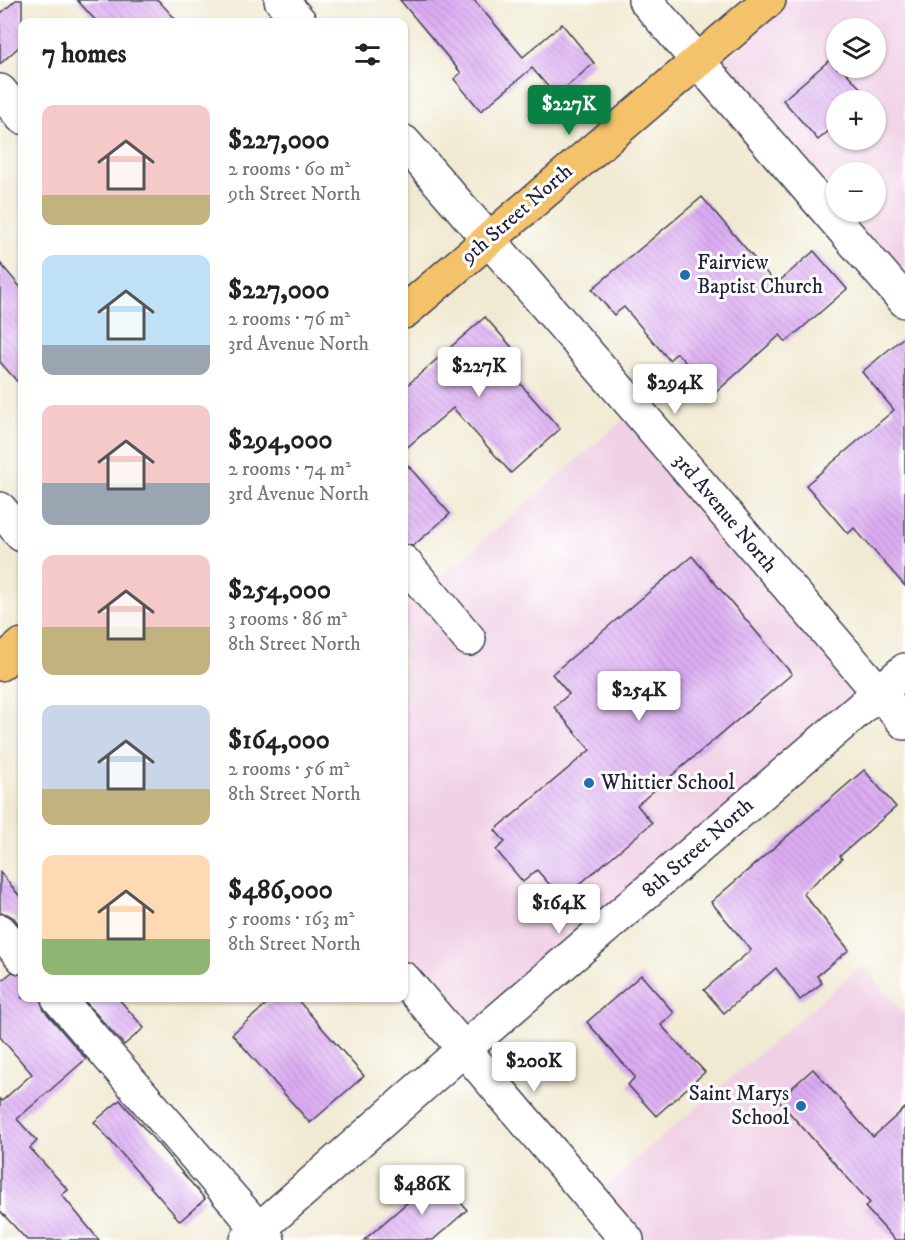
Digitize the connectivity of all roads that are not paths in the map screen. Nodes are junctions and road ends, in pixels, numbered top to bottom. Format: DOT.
graph roads {
  1 [pos="281,0"];
  2 [pos="645,0"];
  3 [pos="769,0"];
  4 [pos="297,18"];
  5 [pos="697,62"];
  6 [pos="0,91"];
  7 [pos="18,112"];
  8 [pos="408,147"];
  9 [pos="488,239"];
  10 [pos="905,301"];
  11 [pos="408,309"];
  12 [pos="0,509"];
  13 [pos="18,530"];
  14 [pos="408,567"];
  15 [pos="469,639"];
  16 [pos="18,648"];
  17 [pos="0,664"];
  18 [pos="905,670"];
  19 [pos="880,692"];
  20 [pos="905,723"];
  21 [pos="0,931"];
  22 [pos="18,952"];
  23 [pos="408,984"];
  24 [pos="61,1002"];
  25 [pos="464,1049"];
  26 [pos="258,1237"];
  27 [pos="627,1240"];
  1 -- 4 [label="street"];
  2 -- 5 [label="street"];
  3 -- 5 [label="main road, 9th Street North"];
  5 -- 9 [label="main road, 9th Street North"];
  5 -- 10 [label="street"];
  6 -- 7 [label="street"];
  8 -- 9 [label="street, 3rd Avenue North"];
  9 -- 11 [label="main road, 9th Street North"];
  9 -- 19 [label="street, 3rd Avenue North"];
  12 -- 13 [label="street"];
  14 -- 15 [label="street"];
  16 -- 17 [label="main road"];
  18 -- 19 [label="street, 8th Street North"];
  19 -- 20 [label="street, 3rd Avenue North"];
  19 -- 25 [label="street, 8th Street North"];
  21 -- 22 [label="street"];
  23 -- 25 [label="street"];
  24 -- 26 [label="street"];
  25 -- 26 [label="street, 8th Street North"];
  25 -- 27 [label="street"];
}
